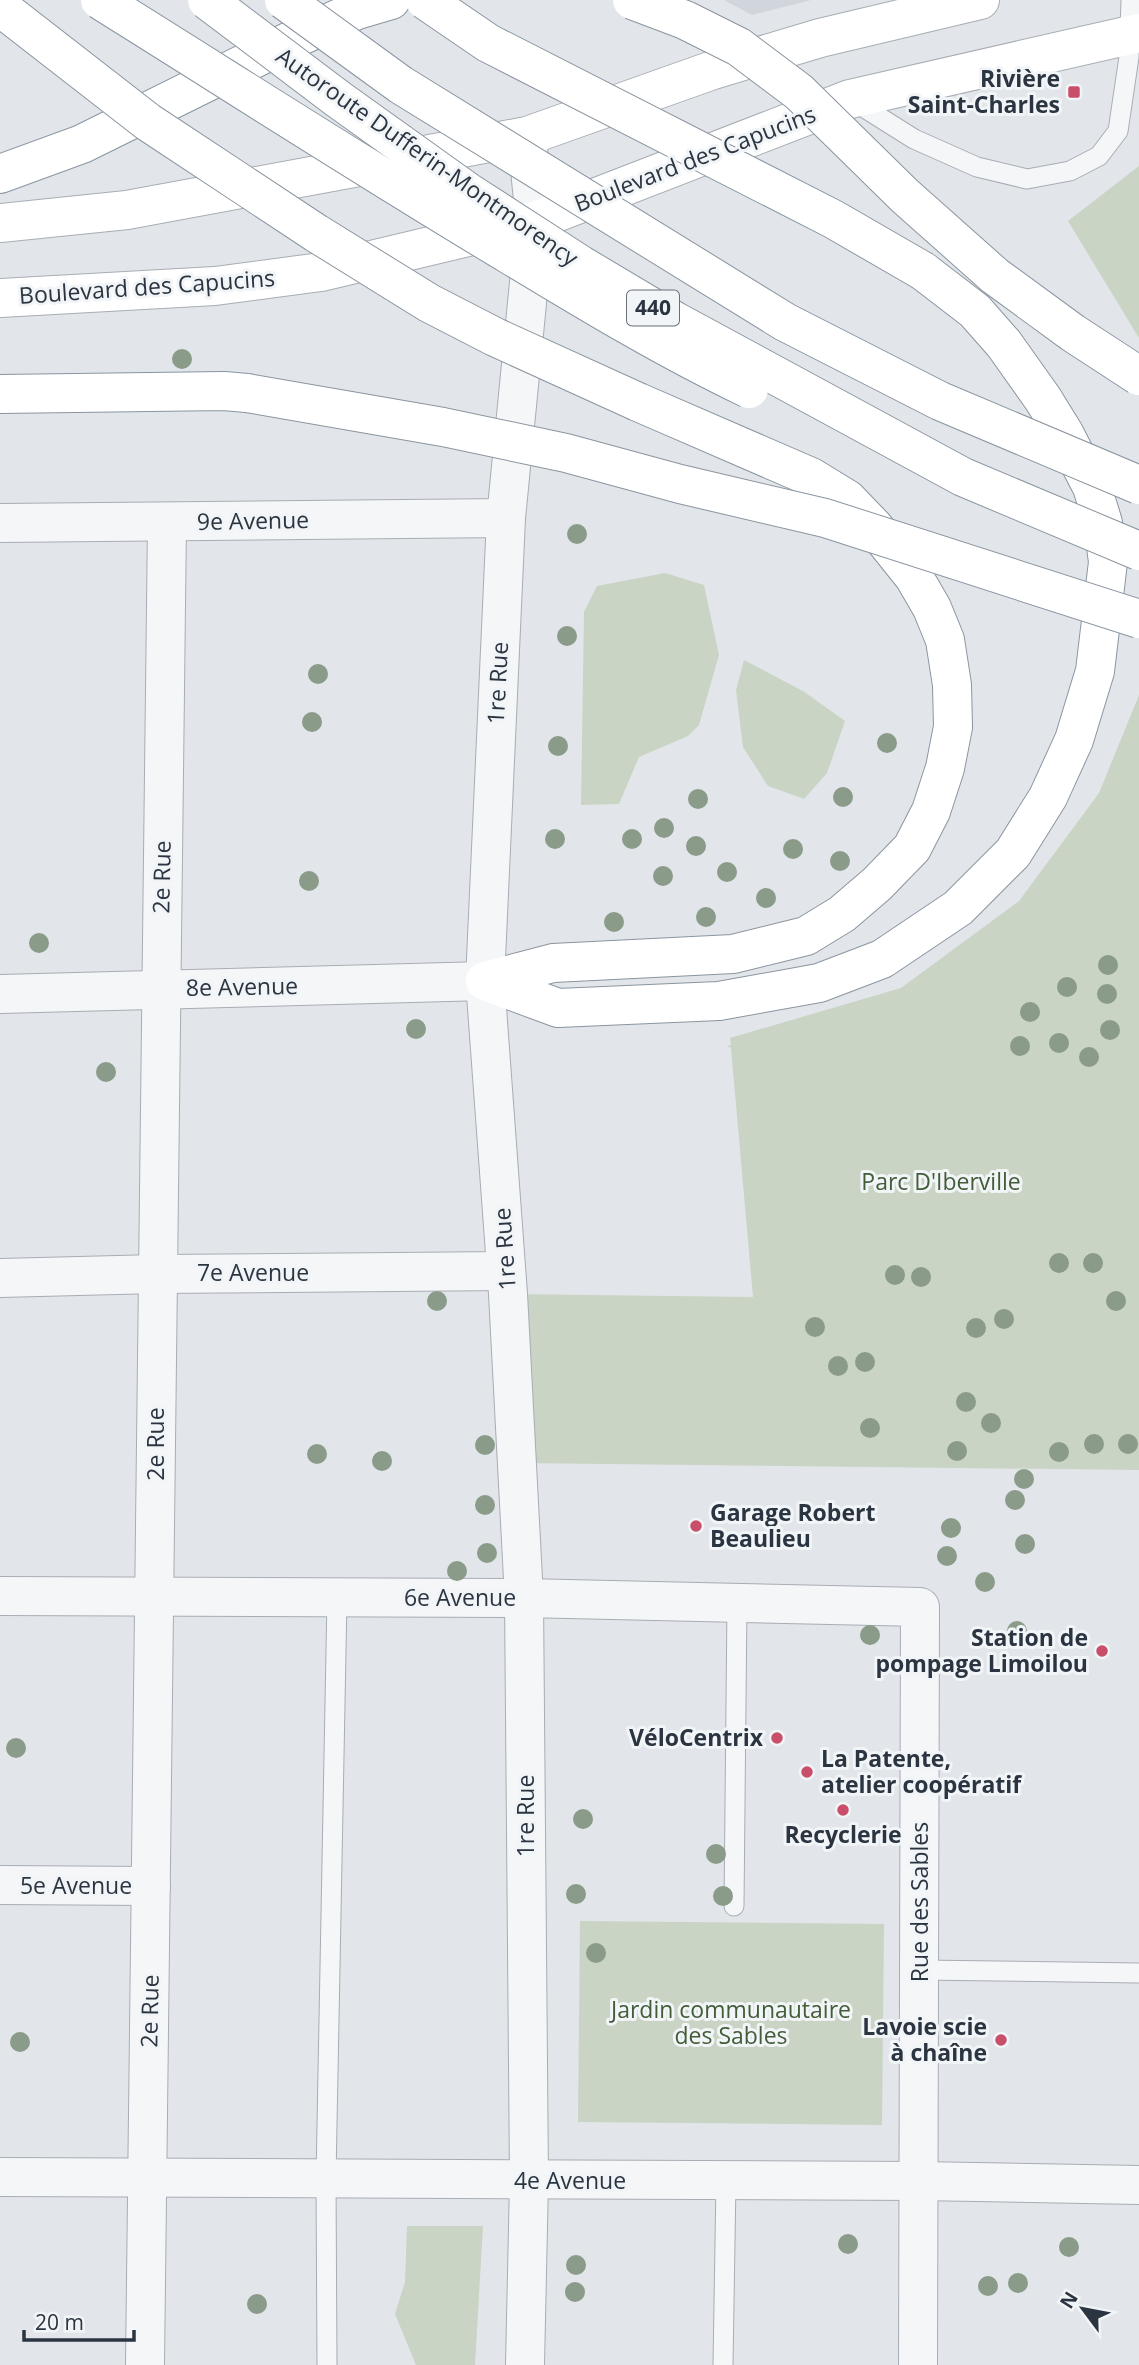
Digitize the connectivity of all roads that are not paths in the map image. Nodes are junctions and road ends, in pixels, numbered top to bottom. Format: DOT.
graph roads {
  1 [pos="100,0"];
  2 [pos="207,0"];
  3 [pos="284,0"];
  4 [pos="391,0"];
  5 [pos="425,0"];
  6 [pos="632,0"];
  7 [pos="980,0"];
  8 [pos="0,6"];
  9 [pos="1134,22"];
  10 [pos="850,99"];
  11 [pos="527,136"];
  12 [pos="0,174"];
  13 [pos="596,197"];
  14 [pos="535,221"];
  15 [pos="0,223"];
  16 [pos="528,289"];
  17 [pos="0,298"];
  18 [pos="1139,376"];
  19 [pos="0,394"];
  20 [pos="963,477"];
  21 [pos="1139,485"];
  22 [pos="506,517"];
  23 [pos="167,522"];
  24 [pos="0,523"];
  25 [pos="1139,551"];
  26 [pos="1139,619"];
  27 [pos="485,981"];
  28 [pos="160,989"];
  29 [pos="0,994"];
  30 [pos="506,1271"];
  31 [pos="157,1274"];
  32 [pos="0,1278"];
  33 [pos="0,1596"];
  34 [pos="155,1597"];
  35 [pos="337,1598"];
  36 [pos="524,1598"];
  37 [pos="737,1602"];
  38 [pos="920,1607"];
  39 [pos="0,1885"];
  40 [pos="151,1886"];
  41 [pos="734,1906"];
  42 [pos="920,1970"];
  43 [pos="1139,1973"];
  44 [pos="149,2176"];
  45 [pos="0,2177"];
  46 [pos="326,2178"];
  47 [pos="529,2181"];
  48 [pos="726,2181"];
  49 [pos="920,2181"];
  50 [pos="1139,2185"];
  51 [pos="145,2365"];
  52 [pos="327,2365"];
  53 [pos="525,2365"];
  54 [pos="723,2365"];
  55 [pos="918,2365"];
  1 -- 20 [label="main road, bridge"];
  2 -- 20 [label="main road, Autoroute Dufferin-Montmorency / 440, bridge"];
  3 -- 21 [label="main road, Autoroute Dufferin-Montmorency / 440, bridge"];
  4 -- 12 [label="main road"];
  5 -- 27 [label="main road, bridge"];
  6 -- 18 [label="main road, bridge"];
  7 -- 11 [label="main road"];
  8 -- 27 [label="main road, bridge"];
  9 -- 10 [label="main road, Boulevard des Capucins"];
  9 -- 10 [label="lane"];
  10 -- 13 [label="main road, Boulevard des Capucins"];
  11 -- 14 [label="street, 1re Rue"];
  11 -- 15 [label="main road"];
  13 -- 14 [label="main road, Boulevard des Capucins"];
  13 -- 16 [label="main road"];
  14 -- 16 [label="street, 1re Rue"];
  14 -- 17 [label="main road, Boulevard des Capucins"];
  16 -- 22 [label="street, 1re Rue"];
  19 -- 26 [label="main road, bridge"];
  20 -- 25 [label="main road, Autoroute Dufferin-Montmorency / 440, bridge"];
  22 -- 23 [label="street, 9e Avenue"];
  22 -- 27 [label="street, 1re Rue"];
  23 -- 24 [label="street, 9e Avenue"];
  23 -- 28 [label="street, 2e Rue"];
  27 -- 28 [label="street, 8e Avenue"];
  27 -- 30 [label="street, 1re Rue"];
  28 -- 29 [label="street, 8e Avenue"];
  28 -- 31 [label="street, 2e Rue"];
  30 -- 31 [label="street, 7e Avenue"];
  30 -- 36 [label="street, 1re Rue"];
  31 -- 32 [label="street, 7e Avenue"];
  31 -- 34 [label="street, 2e Rue"];
  33 -- 34 [label="street, 6e Avenue"];
  34 -- 35 [label="street, 6e Avenue"];
  34 -- 40 [label="street, 2e Rue"];
  35 -- 36 [label="street, 6e Avenue"];
  35 -- 46 [label="lane"];
  36 -- 37 [label="street, 6e Avenue"];
  36 -- 47 [label="street, 1re Rue"];
  37 -- 38 [label="street, 6e Avenue"];
  37 -- 41 [label="lane"];
  38 -- 42 [label="street, Rue des Sables"];
  39 -- 40 [label="street, 5e Avenue"];
  40 -- 44 [label="street, 2e Rue"];
  42 -- 43 [label="lane"];
  42 -- 49 [label="street, Rue des Sables"];
  44 -- 45 [label="street, 4e Avenue"];
  44 -- 46 [label="street, 4e Avenue"];
  44 -- 51 [label="street, 2e Rue"];
  46 -- 47 [label="street, 4e Avenue"];
  46 -- 52 [label="lane"];
  47 -- 48 [label="street, 4e Avenue"];
  47 -- 53 [label="street, 1re Rue"];
  48 -- 49 [label="street, 4e Avenue"];
  48 -- 54 [label="lane"];
  49 -- 50 [label="street, 4e Avenue"];
  49 -- 55 [label="street, Rue des Sables"];
}
